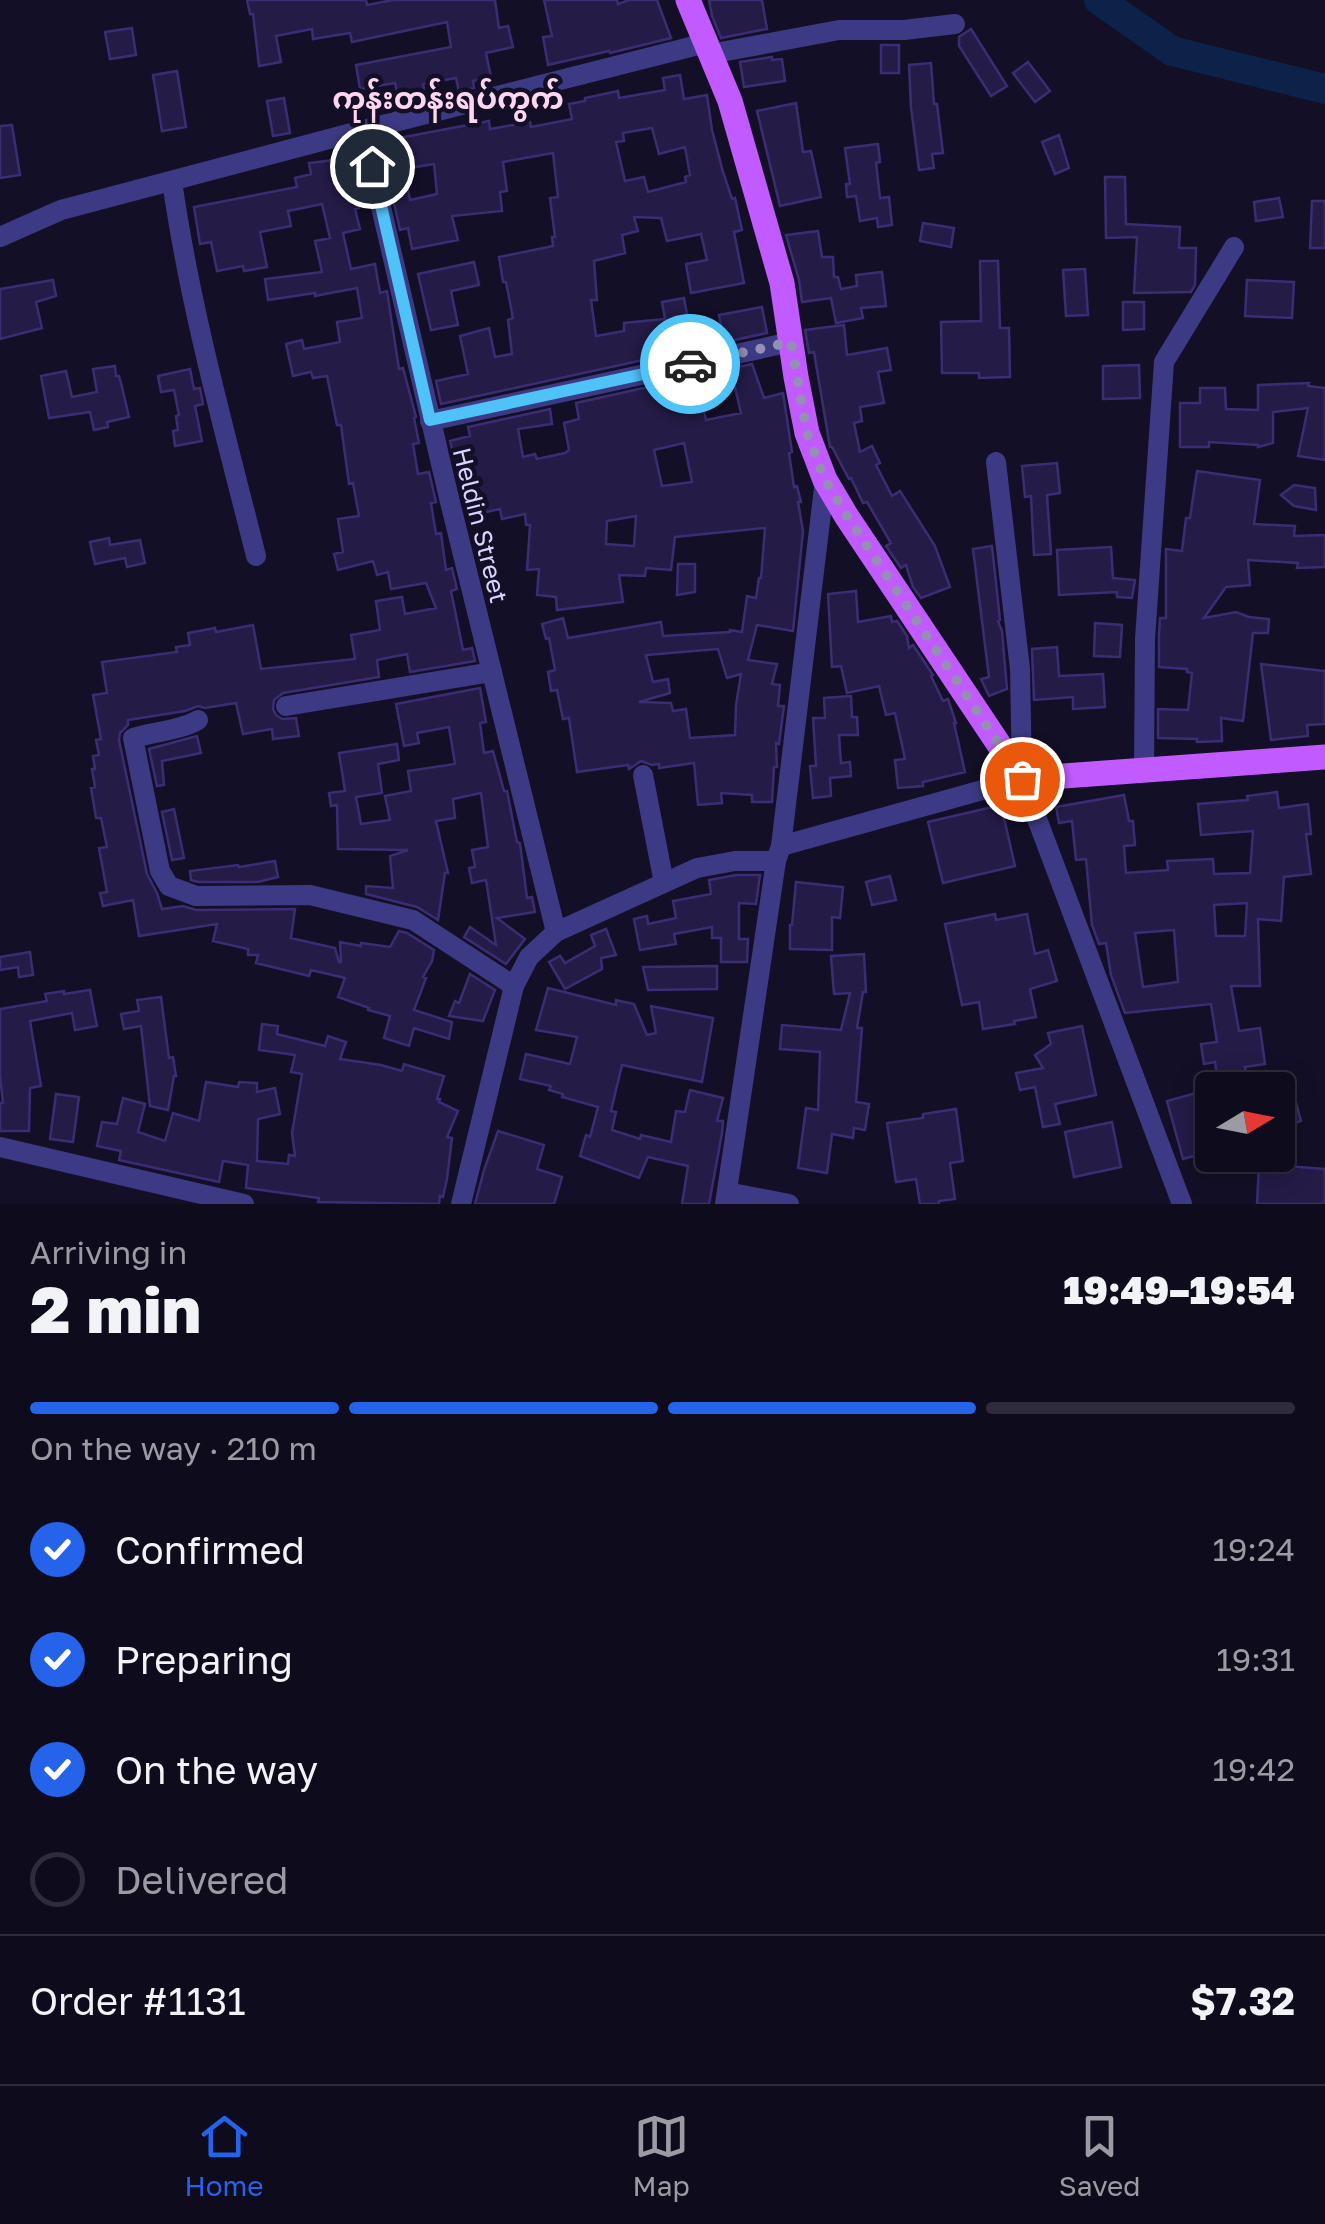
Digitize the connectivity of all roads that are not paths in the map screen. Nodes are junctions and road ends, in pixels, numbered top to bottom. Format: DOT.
graph roads {
  1 [pos="688,0"];
  2 [pos="955,24"];
  3 [pos="708,49"];
  4 [pos="363,130"];
  5 [pos="172,181"];
  6 [pos="0,237"];
  7 [pos="1234,247"];
  8 [pos="791,342"];
  9 [pos="430,420"];
  10 [pos="996,462"];
  11 [pos="825,480"];
  12 [pos="256,556"];
  13 [pos="492,672"];
  14 [pos="286,706"];
  15 [pos="198,720"];
  16 [pos="1325,757"];
  17 [pos="1144,770"];
  18 [pos="643,775"];
  19 [pos="1022,779"];
  20 [pos="778,854"];
  21 [pos="664,882"];
  22 [pos="556,932"];
  23 [pos="514,986"];
  24 [pos="0,1147"];
  25 [pos="726,1198"];
  26 [pos="244,1204"];
  27 [pos="461,1204"];
  28 [pos="789,1204"];
  29 [pos="1182,1204"];
  1 -- 3 [label="main road"];
  2 -- 3 [label="street"];
  3 -- 4 [label="street"];
  3 -- 8 [label="main road"];
  4 -- 5 [label="street"];
  4 -- 9 [label="street, Heldin Street"];
  5 -- 6 [label="street"];
  5 -- 12 [label="street"];
  7 -- 17 [label="street"];
  8 -- 9 [label="street"];
  8 -- 11 [label="main road"];
  9 -- 13 [label="street, Heldin Street"];
  10 -- 19 [label="street"];
  11 -- 19 [label="main road"];
  11 -- 20 [label="street"];
  13 -- 14 [label="street"];
  13 -- 22 [label="street, Heldin Street"];
  15 -- 23 [label="street"];
  16 -- 17 [label="main road"];
  17 -- 19 [label="main road"];
  18 -- 21 [label="street"];
  19 -- 20 [label="street"];
  19 -- 29 [label="street"];
  20 -- 21 [label="street"];
  20 -- 25 [label="street"];
  21 -- 22 [label="street"];
  22 -- 23 [label="street"];
  23 -- 27 [label="street"];
  24 -- 26 [label="street"];
  25 -- 28 [label="street"];
}
